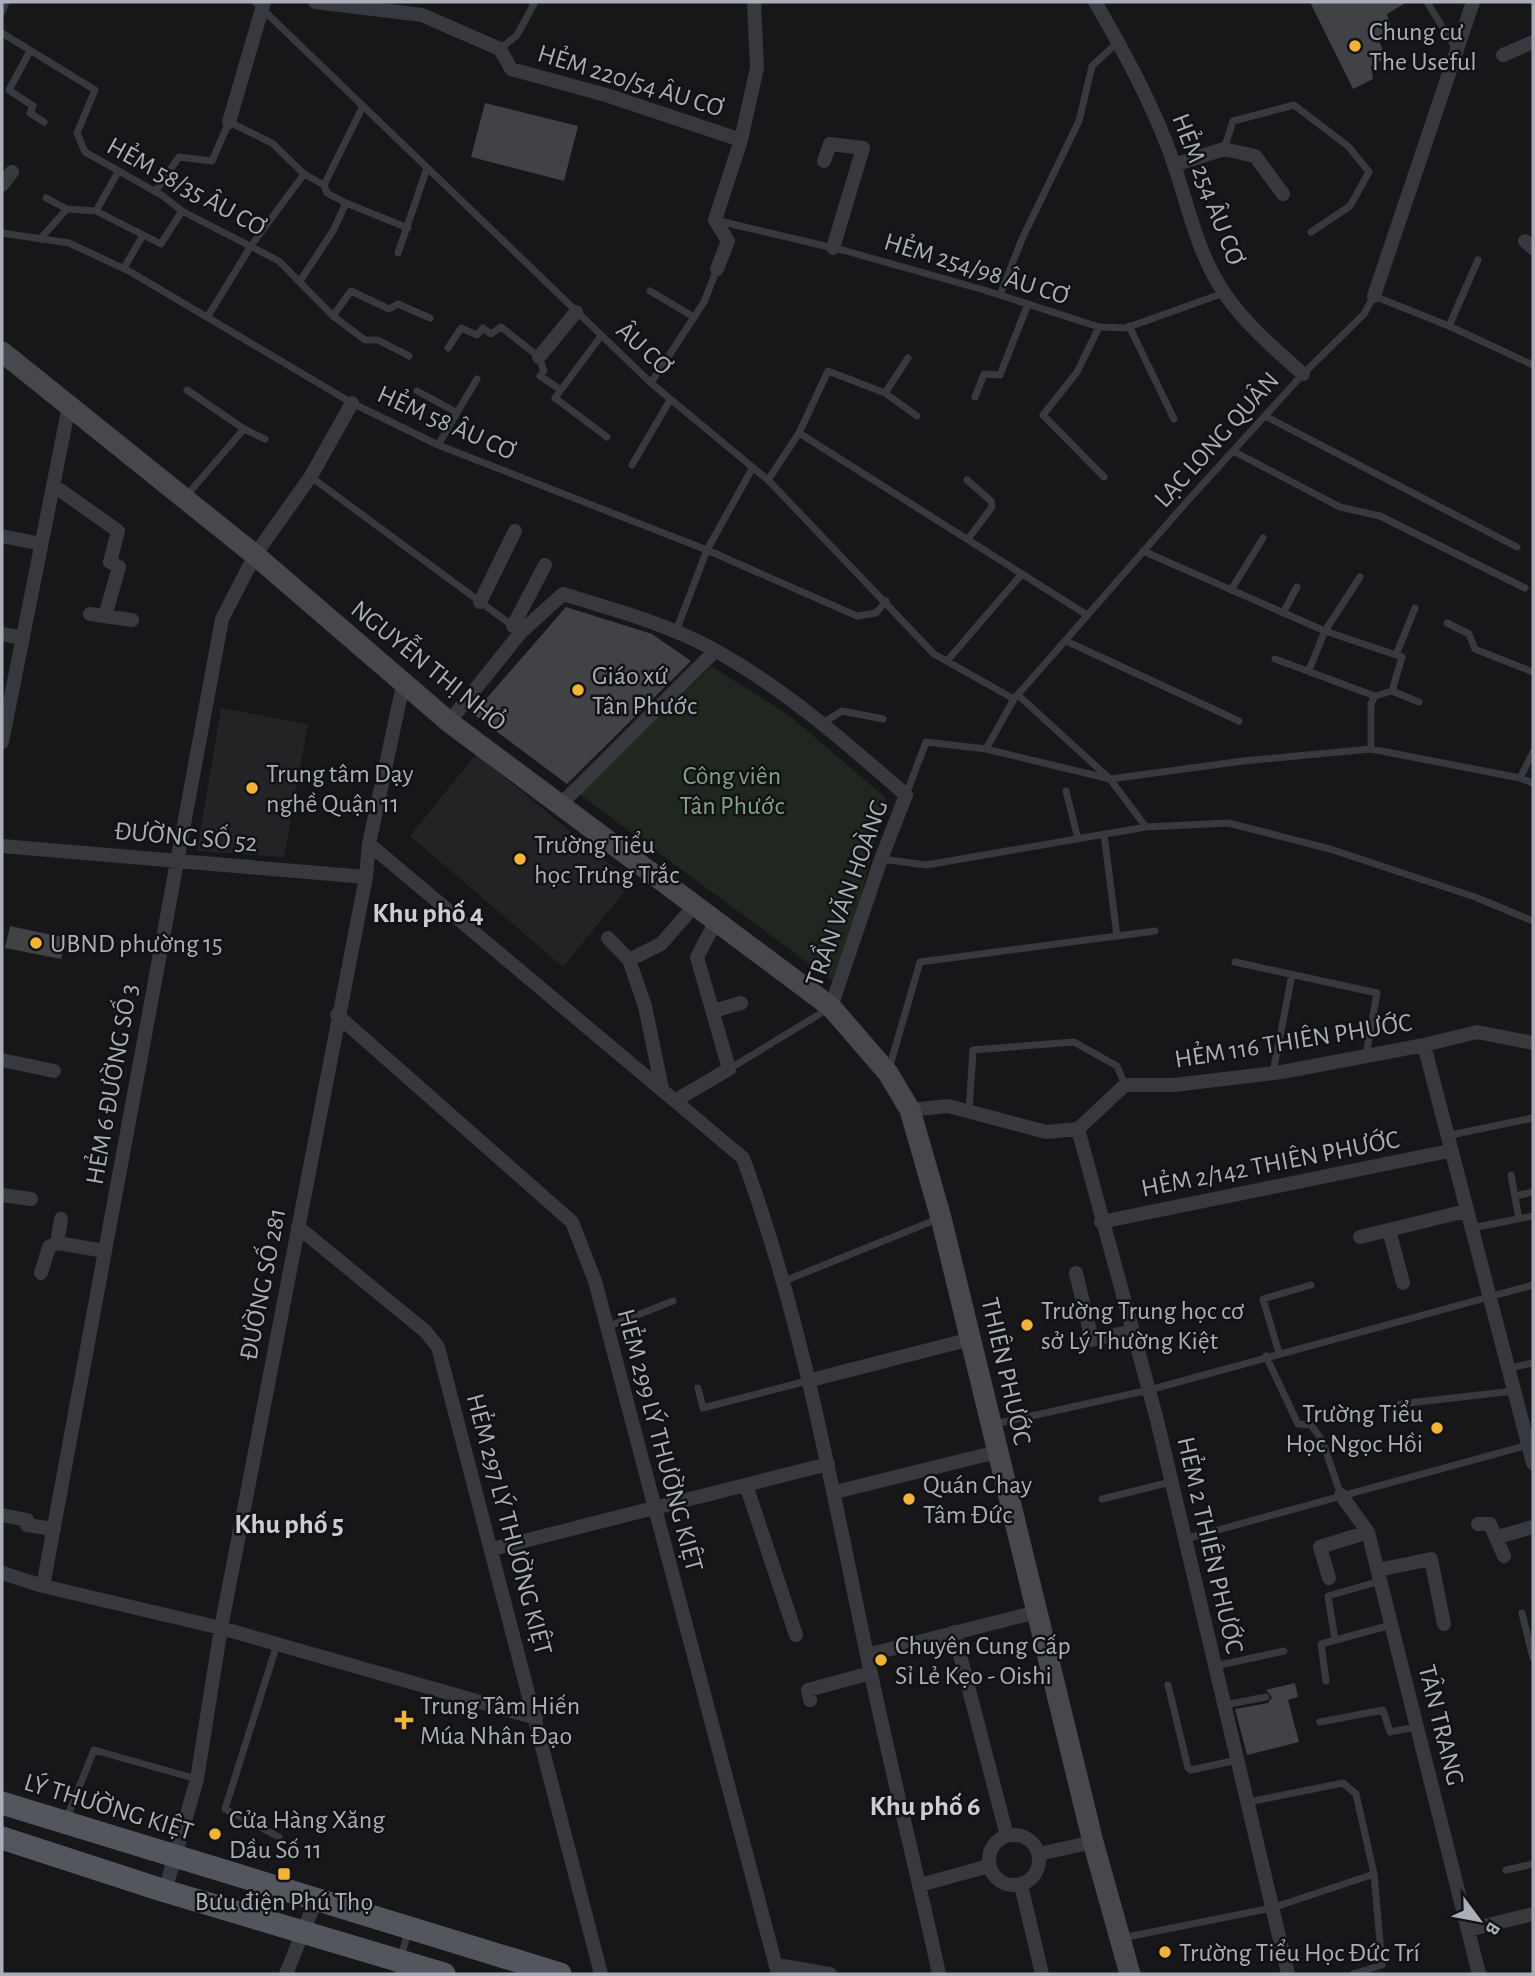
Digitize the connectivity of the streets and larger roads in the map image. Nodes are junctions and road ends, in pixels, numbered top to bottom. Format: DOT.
graph roads {
  1 [pos="316,2"];
  2 [pos="754,2"];
  3 [pos="1095,2"];
  4 [pos="1473,2"];
  5 [pos="260,4"];
  6 [pos="1533,42"];
  7 [pos="1503,55"];
  8 [pos="229,122"];
  9 [pos="741,140"];
  10 [pos="824,161"];
  11 [pos="1174,165"];
  12 [pos="12,172"];
  13 [pos="2,185"];
  14 [pos="1283,194"];
  15 [pos="833,248"];
  16 [pos="717,269"];
  17 [pos="1374,296"];
  18 [pos="576,312"];
  19 [pos="2,352"];
  20 [pos="539,357"];
  21 [pos="1303,374"];
  22 [pos="352,403"];
  23 [pos="69,406"];
  24 [pos="53,485"];
  25 [pos="515,531"];
  26 [pos="2,536"];
  27 [pos="41,544"];
  28 [pos="255,555"];
  29 [pos="545,565"];
  30 [pos="480,602"];
  31 [pos="132,620"];
  32 [pos="517,629"];
  33 [pos="2,634"];
  34 [pos="23,638"];
  35 [pos="715,651"];
  36 [pos="403,685"];
  37 [pos="449,722"];
  38 [pos="2,735"];
  39 [pos="561,804"];
  40 [pos="369,844"];
  41 [pos="2,846"];
  42 [pos="177,859"];
  43 [pos="366,877"];
  44 [pos="695,905"];
  45 [pos="716,921"];
  46 [pos="608,938"];
  47 [pos="629,960"];
  48 [pos="741,1003"];
  49 [pos="831,1007"];
  50 [pos="713,1011"];
  51 [pos="337,1015"];
  52 [pos="1533,1043"];
  53 [pos="1424,1045"];
  54 [pos="2,1060"];
  55 [pos="54,1071"];
  56 [pos="662,1089"];
  57 [pos="676,1100"];
  58 [pos="910,1110"];
  59 [pos="1077,1129"];
  60 [pos="1449,1152"];
  61 [pos="2,1195"];
  62 [pos="31,1199"];
  63 [pos="1466,1211"];
  64 [pos="61,1219"];
  65 [pos="1101,1222"];
  66 [pos="298,1227"];
  67 [pos="1389,1230"];
  68 [pos="1360,1237"];
  69 [pos="57,1243"];
  70 [pos="105,1251"];
  71 [pos="41,1273"];
  72 [pos="1076,1273"];
  73 [pos="1403,1283"];
  74 [pos="1132,1331"];
  75 [pos="971,1339"];
  76 [pos="807,1381"];
  77 [pos="997,1452"];
  78 [pos="1533,1463"];
  79 [pos="828,1464"];
  80 [pos="746,1485"];
  81 [pos="835,1492"];
  82 [pos="1341,1495"];
  83 [pos="653,1509"];
  84 [pos="2,1516"];
  85 [pos="1478,1524"];
  86 [pos="1533,1527"];
  87 [pos="54,1529"];
  88 [pos="1368,1532"];
  89 [pos="1498,1537"];
  90 [pos="492,1549"];
  91 [pos="1504,1556"];
  92 [pos="2,1573"];
  93 [pos="1379,1576"];
  94 [pos="1329,1578"];
  95 [pos="43,1586"];
  96 [pos="1037,1612"];
  97 [pos="1444,1624"];
  98 [pos="221,1628"];
  99 [pos="954,1632"];
  100 [pos="796,1635"];
  101 [pos="867,1655"];
  102 [pos="871,1673"];
  103 [pos="810,1700"];
  104 [pos="536,1718"];
  105 [pos="2,1803"];
  106 [pos="1007,1836"];
  107 [pos="2,1838"];
  108 [pos="1093,1842"];
  109 [pos="1039,1854"];
  110 [pos="174,1855"];
  111 [pos="989,1866"];
  112 [pos="920,1885"];
  113 [pos="1021,1885"];
  114 [pos="165,1891"];
  115 [pos="316,1900"];
  116 [pos="1533,1914"];
  117 [pos="1468,1930"];
  118 [pos="306,1931"];
  119 [pos="398,1968"];
  120 [pos="778,1969"];
  121 [pos="286,1974"];
  122 [pos="444,1974"];
  123 [pos="561,1974"];
  124 [pos="601,1974"];
  125 [pos="830,1974"];
  126 [pos="939,1974"];
  127 [pos="1042,1974"];
  128 [pos="1130,1974"];
  129 [pos="1288,1974"];
  130 [pos="1479,1974"];
  1 -- 9 [label="street, HẺM 220/54 ÂU CƠ"];
  2 -- 9 [label="street"];
  3 -- 11 [label="street, HẺM 254 ÂU CƠ"];
  4 -- 17 [label="street"];
  5 -- 8 [label="street"];
  6 -- 7 [label="street"];
  9 -- 16 [label="street"];
  10 -- 15 [label="street"];
  11 -- 14 [label="street"];
  11 -- 21 [label="street, HẺM 254 ÂU CƠ"];
  12 -- 13 [label="street"];
  18 -- 20 [label="street"];
  19 -- 23 [label="street, NGUYỄN THỊ NHỎ"];
  22 -- 28 [label="street, HẺM 6 ĐƯỜNG SỐ 3"];
  23 -- 24 [label="street"];
  23 -- 28 [label="street, NGUYỄN THỊ NHỎ"];
  24 -- 27 [label="street"];
  24 -- 31 [label="street"];
  25 -- 30 [label="street"];
  26 -- 27 [label="street"];
  27 -- 34 [label="street"];
  28 -- 36 [label="street, NGUYỄN THỊ NHỎ"];
  28 -- 42 [label="street, HẺM 6 ĐƯỜNG SỐ 3"];
  29 -- 32 [label="street"];
  32 -- 35 [label="street, TRẦN VĂN HOÀNG"];
  32 -- 37 [label="street, TRẦN VĂN HOÀNG"];
  33 -- 34 [label="street"];
  34 -- 38 [label="street"];
  35 -- 39 [label="street"];
  35 -- 49 [label="street, TRẦN VĂN HOÀNG"];
  36 -- 37 [label="street, NGUYỄN THỊ NHỎ"];
  36 -- 40 [label="street, ĐƯỜNG SỐ 281"];
  37 -- 39 [label="street, NGUYỄN THỊ NHỎ"];
  39 -- 44 [label="street, NGUYỄN THỊ NHỎ"];
  40 -- 43 [label="street, ĐƯỜNG SỐ 281"];
  40 -- 56 [label="street"];
  41 -- 42 [label="street, ĐƯỜNG SỐ 52"];
  42 -- 43 [label="street, ĐƯỜNG SỐ 52"];
  42 -- 70 [label="street, HẺM 6 ĐƯỜNG SỐ 3"];
  43 -- 51 [label="street, ĐƯỜNG SỐ 281"];
  44 -- 45 [label="street, NGUYỄN THỊ NHỎ"];
  44 -- 47 [label="street"];
  45 -- 49 [label="street, NGUYỄN THỊ NHỎ"];
  45 -- 50 [label="street"];
  46 -- 47 [label="street"];
  47 -- 56 [label="street"];
  48 -- 50 [label="street"];
  49 -- 58 [label="street, THIÊN PHƯỚC"];
  50 -- 57 [label="street"];
  51 -- 66 [label="street, ĐƯỜNG SỐ 281"];
  51 -- 83 [label="street, HẺM 299 LÝ THƯỜNG KIỆT"];
  52 -- 53 [label="street, HẺM 116 THIÊN PHƯỚC"];
  53 -- 59 [label="street, HẺM 116 THIÊN PHƯỚC"];
  53 -- 60 [label="street"];
  54 -- 55 [label="street"];
  56 -- 57 [label="street"];
  57 -- 76 [label="street"];
  58 -- 59 [label="street"];
  58 -- 75 [label="street, THIÊN PHƯỚC"];
  59 -- 65 [label="street, HẺM 2 THIÊN PHƯỚC"];
  60 -- 63 [label="street"];
  60 -- 65 [label="street, HẺM 2/142 THIÊN PHƯỚC"];
  61 -- 62 [label="street"];
  63 -- 67 [label="street"];
  63 -- 78 [label="street"];
  64 -- 69 [label="street"];
  65 -- 74 [label="street, HẺM 2 THIÊN PHƯỚC"];
  66 -- 90 [label="street, HẺM 297 LÝ THƯỜNG KIỆT"];
  66 -- 98 [label="street, ĐƯỜNG SỐ 281"];
  67 -- 68 [label="street"];
  67 -- 73 [label="street"];
  69 -- 70 [label="street"];
  69 -- 71 [label="street"];
  70 -- 87 [label="street, HẺM 6 ĐƯỜNG SỐ 3"];
  72 -- 74 [label="street"];
  74 -- 129 [label="street, HẺM 2 THIÊN PHƯỚC"];
  75 -- 76 [label="street"];
  75 -- 77 [label="street, THIÊN PHƯỚC"];
  76 -- 79 [label="street"];
  77 -- 81 [label="street"];
  77 -- 96 [label="street, THIÊN PHƯỚC"];
  79 -- 80 [label="street"];
  79 -- 81 [label="street"];
  80 -- 83 [label="street"];
  80 -- 100 [label="street"];
  81 -- 101 [label="street"];
  82 -- 88 [label="street, TÂN TRANG"];
  83 -- 90 [label="street"];
  83 -- 120 [label="street, HẺM 299 LÝ THƯỜNG KIỆT"];
  84 -- 87 [label="street"];
  85 -- 89 [label="street"];
  86 -- 89 [label="street"];
  87 -- 95 [label="street, HẺM 6 ĐƯỜNG SỐ 3"];
  88 -- 93 [label="street, TÂN TRANG"];
  88 -- 94 [label="street"];
  89 -- 91 [label="street"];
  90 -- 104 [label="street, HẺM 297 LÝ THƯỜNG KIỆT"];
  92 -- 95 [label="street"];
  93 -- 97 [label="street"];
  93 -- 117 [label="street, TÂN TRANG"];
  95 -- 98 [label="street"];
  96 -- 99 [label="street"];
  96 -- 108 [label="street, THIÊN PHƯỚC"];
  98 -- 104 [label="street"];
  98 -- 110 [label="street, ĐƯỜNG SỐ 281"];
  99 -- 101 [label="street"];
  99 -- 106 [label="street"];
  101 -- 102 [label="street"];
  102 -- 103 [label="street"];
  102 -- 112 [label="street"];
  104 -- 124 [label="street, HẺM 297 LÝ THƯỜNG KIỆT"];
  105 -- 110 [label="main road, LÝ THƯỜNG KIỆT"];
  106 -- 109 [label="street"];
  106 -- 111 [label="street"];
  107 -- 114 [label="main road"];
  108 -- 109 [label="street"];
  108 -- 128 [label="street, THIÊN PHƯỚC"];
  109 -- 113 [label="street"];
  110 -- 114 [label="street, ĐƯỜNG SỐ 281"];
  110 -- 115 [label="main road, LÝ THƯỜNG KIỆT"];
  111 -- 112 [label="street"];
  111 -- 113 [label="street"];
  112 -- 126 [label="street"];
  113 -- 127 [label="street"];
  114 -- 118 [label="main road"];
  115 -- 118 [label="street"];
  115 -- 123 [label="main road, LÝ THƯỜNG KIỆT"];
  116 -- 117 [label="street"];
  117 -- 130 [label="street, TÂN TRANG"];
  118 -- 119 [label="main road"];
  118 -- 121 [label="street"];
  119 -- 122 [label="main road"];
  120 -- 125 [label="street"];
}
